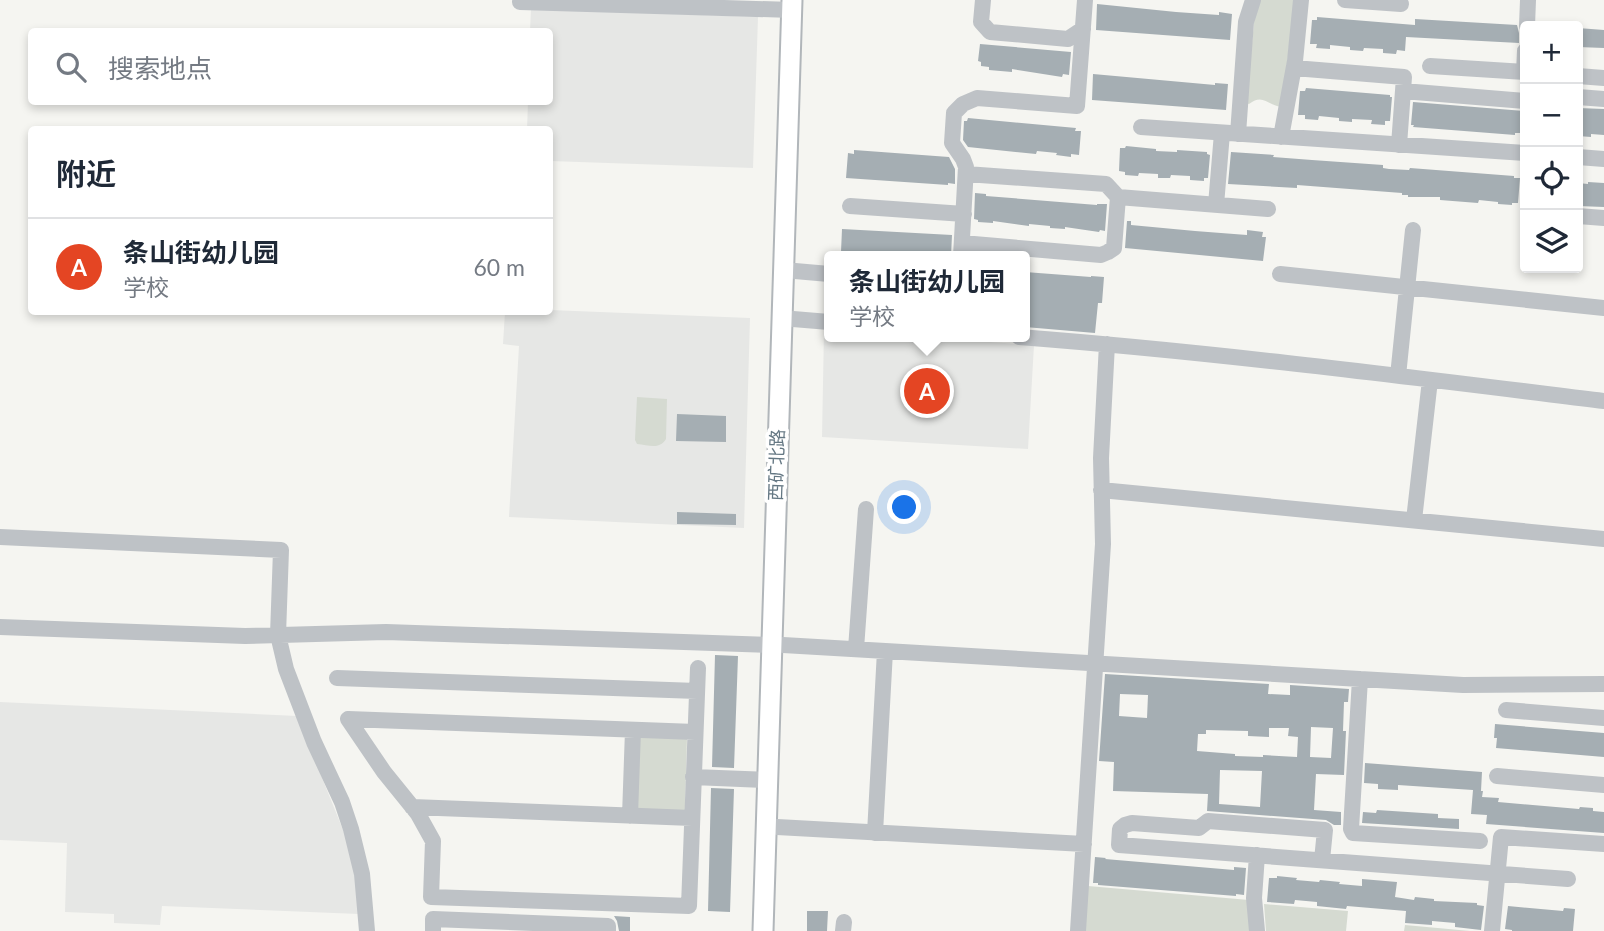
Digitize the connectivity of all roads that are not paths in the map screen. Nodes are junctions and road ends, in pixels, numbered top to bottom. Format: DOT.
graph roads {
  1 [pos="984,0"];
  2 [pos="1085,0"];
  3 [pos="1253,0"];
  4 [pos="1301,0"];
  5 [pos="1346,0"];
  6 [pos="1528,0"];
  7 [pos="520,2"];
  8 [pos="796,3"];
  9 [pos="1401,4"];
  10 [pos="1527,21"];
  11 [pos="1083,29"];
  12 [pos="1430,66"];
  13 [pos="1294,68"];
  14 [pos="1520,72"];
  15 [pos="1583,76"];
  16 [pos="1604,78"];
  17 [pos="1403,91"];
  18 [pos="1583,97"];
  19 [pos="1604,99"];
  20 [pos="1520,101"];
  21 [pos="1141,127"];
  22 [pos="1230,133"];
  23 [pos="1281,136"];
  24 [pos="1399,145"];
  25 [pos="1520,153"];
  26 [pos="1583,157"];
  27 [pos="1604,159"];
  28 [pos="966,174"];
  29 [pos="1118,197"];
  30 [pos="1216,205"];
  31 [pos="850,206"];
  32 [pos="1268,209"];
  33 [pos="964,214"];
  34 [pos="1583,216"];
  35 [pos="1604,218"];
  36 [pos="1413,230"];
  37 [pos="961,250"];
  38 [pos="989,251"];
  39 [pos="1030,252"];
  40 [pos="795,271"];
  41 [pos="824,274"];
  42 [pos="1280,274"];
  43 [pos="1407,287"];
  44 [pos="1604,308"];
  45 [pos="793,319"];
  46 [pos="824,322"];
  47 [pos="1030,338"];
  48 [pos="1107,344"];
  49 [pos="1398,376"];
  50 [pos="1430,380"];
  51 [pos="1604,401"];
  52 [pos="1101,490"];
  53 [pos="866,509"];
  54 [pos="1414,520"];
  55 [pos="0,537"];
  56 [pos="1604,540"];
  57 [pos="0,627"];
  58 [pos="278,635"];
  59 [pos="777,645"];
  60 [pos="856,649"];
  61 [pos="885,651"];
  62 [pos="1095,663"];
  63 [pos="698,668"];
  64 [pos="337,678"];
  65 [pos="1360,679"];
  66 [pos="1604,684"];
  67 [pos="697,691"];
  68 [pos="1506,710"];
  69 [pos="1604,718"];
  70 [pos="633,730"];
  71 [pos="695,732"];
  72 [pos="1497,776"];
  73 [pos="693,777"];
  74 [pos="767,780"];
  75 [pos="1604,785"];
  76 [pos="412,807"];
  77 [pos="630,816"];
  78 [pos="692,818"];
  79 [pos="777,827"];
  80 [pos="1199,828"];
  81 [pos="875,832"];
  82 [pos="1480,841"];
  83 [pos="1084,844"];
  84 [pos="1604,844"];
  85 [pos="1197,851"];
  86 [pos="1256,855"];
  87 [pos="1322,860"];
  88 [pos="1497,874"];
  89 [pos="1568,879"];
  90 [pos="367,931"];
  91 [pos="433,931"];
  92 [pos="608,931"];
  93 [pos="763,931"];
  94 [pos="774,931"];
  95 [pos="1079,931"];
  96 [pos="1257,931"];
  97 [pos="1492,931"];
  1 -- 11 [label="street"];
  2 -- 11 [label="street"];
  3 -- 22 [label="street"];
  4 -- 13 [label="street"];
  5 -- 9 [label="street"];
  6 -- 10 [label="street"];
  7 -- 8 [label="street"];
  8 -- 40 [label="main road, 西矿北路"];
  8 -- 59 [label="main road, 西矿北路"];
  11 -- 28 [label="street"];
  12 -- 14 [label="street"];
  13 -- 17 [label="street"];
  13 -- 23 [label="street"];
  15 -- 16 [label="street"];
  17 -- 20 [label="street"];
  17 -- 24 [label="street"];
  18 -- 19 [label="street"];
  21 -- 22 [label="street"];
  22 -- 23 [label="street"];
  22 -- 30 [label="street"];
  23 -- 24 [label="street"];
  24 -- 25 [label="street"];
  26 -- 27 [label="street"];
  28 -- 29 [label="street"];
  28 -- 33 [label="street"];
  29 -- 30 [label="street"];
  29 -- 39 [label="street"];
  30 -- 32 [label="street"];
  31 -- 33 [label="street"];
  33 -- 37 [label="street"];
  34 -- 35 [label="street"];
  36 -- 43 [label="street"];
  37 -- 38 [label="street"];
  40 -- 41 [label="street"];
  40 -- 45 [label="main road, 西矿北路"];
  42 -- 43 [label="street"];
  43 -- 44 [label="street"];
  43 -- 49 [label="street"];
  45 -- 46 [label="street"];
  45 -- 59 [label="main road, 西矿北路"];
  47 -- 48 [label="street"];
  48 -- 49 [label="street"];
  48 -- 52 [label="street"];
  49 -- 50 [label="street"];
  50 -- 51 [label="street"];
  50 -- 54 [label="street"];
  52 -- 54 [label="street"];
  52 -- 62 [label="street"];
  53 -- 60 [label="street"];
  54 -- 56 [label="street"];
  55 -- 58 [label="street"];
  57 -- 58 [label="street"];
  58 -- 59 [label="street"];
  58 -- 90 [label="street"];
  59 -- 60 [label="street"];
  59 -- 74 [label="main road, 西矿北路"];
  59 -- 79 [label="main road, 西矿北路"];
  60 -- 61 [label="street"];
  61 -- 62 [label="street"];
  61 -- 81 [label="street"];
  62 -- 65 [label="street"];
  62 -- 83 [label="street"];
  63 -- 67 [label="street"];
  64 -- 67 [label="street"];
  65 -- 66 [label="street"];
  65 -- 82 [label="street"];
  67 -- 71 [label="street"];
  68 -- 69 [label="street"];
  70 -- 71 [label="street"];
  70 -- 76 [label="street"];
  70 -- 77 [label="street"];
  71 -- 73 [label="street"];
  72 -- 75 [label="street"];
  73 -- 74 [label="street"];
  73 -- 78 [label="street"];
  74 -- 93 [label="main road, 西矿北路"];
  76 -- 77 [label="street"];
  76 -- 78 [label="street"];
  77 -- 78 [label="street"];
  79 -- 81 [label="street"];
  79 -- 94 [label="main road, 西矿北路"];
  80 -- 85 [label="street"];
  80 -- 85 [label="street"];
  80 -- 87 [label="street"];
  81 -- 83 [label="street"];
  83 -- 95 [label="street"];
  84 -- 88 [label="street"];
  85 -- 86 [label="street"];
  86 -- 87 [label="street"];
  86 -- 96 [label="street"];
  87 -- 88 [label="street"];
  88 -- 89 [label="street"];
  88 -- 97 [label="street"];
  91 -- 92 [label="street"];
}
